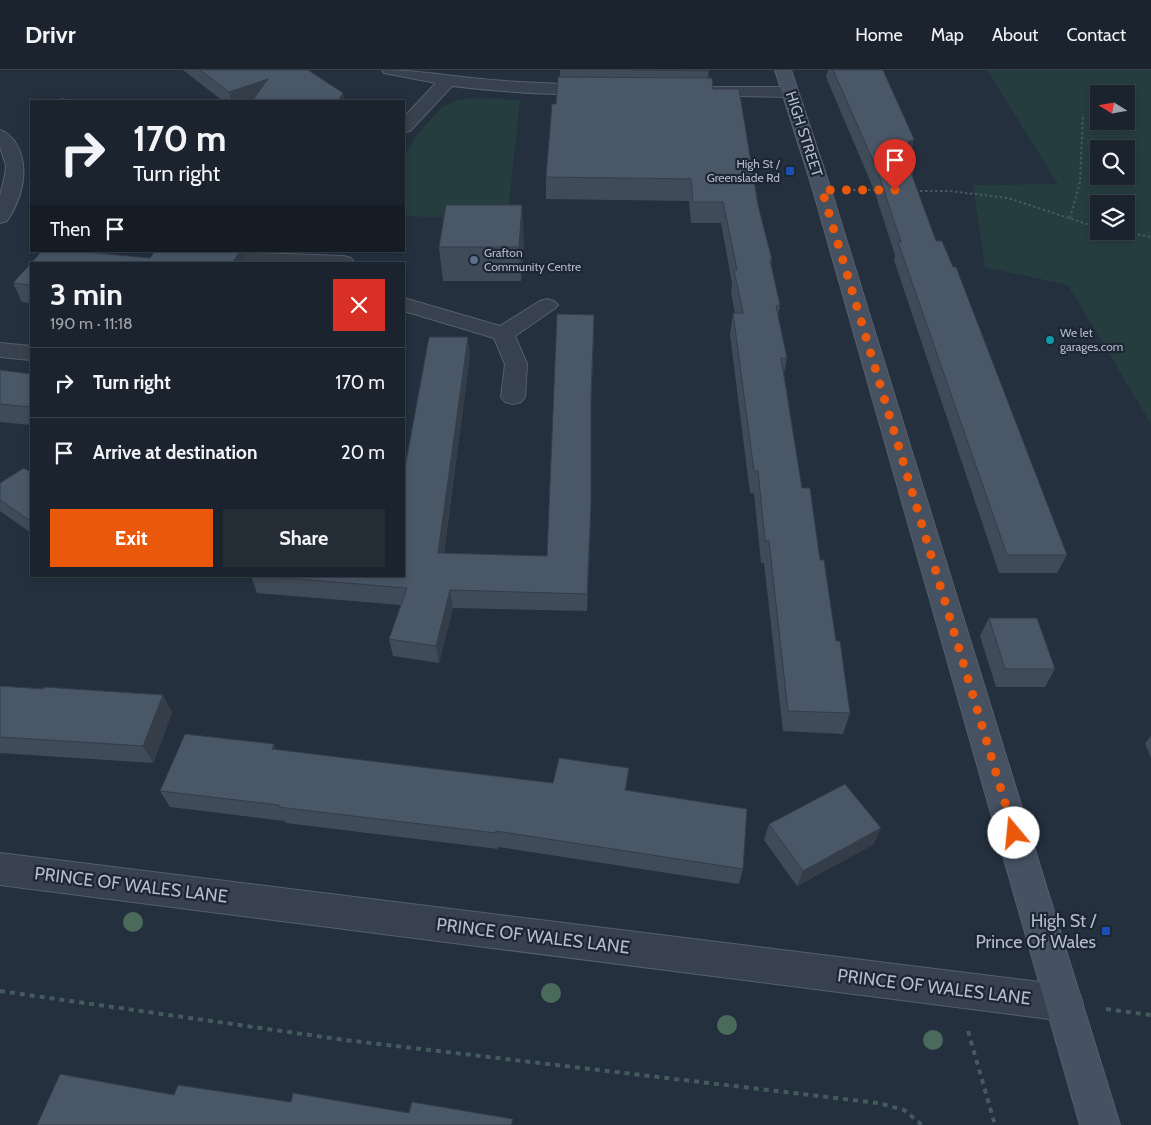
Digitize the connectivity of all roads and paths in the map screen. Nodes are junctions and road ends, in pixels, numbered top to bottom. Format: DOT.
graph roads {
  1 [pos="390,70"];
  2 [pos="448,80"];
  3 [pos="786,81"];
  4 [pos="609,90"];
  5 [pos="688,92"];
  6 [pos="1083,114"];
  7 [pos="405,126"];
  8 [pos="0,135"];
  9 [pos="822,190"];
  10 [pos="881,190"];
  11 [pos="910,190"];
  12 [pos="0,217"];
  13 [pos="1070,218"];
  14 [pos="1090,225"];
  15 [pos="1135,234"];
  16 [pos="1151,237"];
  17 [pos="201,253"];
  18 [pos="345,259"];
  19 [pos="405,304"];
  20 [pos="547,305"];
  21 [pos="503,334"];
  22 [pos="0,350"];
  23 [pos="30,353"];
  24 [pos="513,397"];
  25 [pos="0,869"];
  26 [pos="956,990"];
  27 [pos="0,991"];
  28 [pos="1065,1003"];
  29 [pos="922,1125"];
  30 [pos="994,1125"];
  31 [pos="1100,1125"];
  1 -- 2 [label="street"];
  2 -- 4 [label="street"];
  2 -- 7 [label="street"];
  3 -- 5 [label="street"];
  3 -- 9 [label="street, HIGH STREET"];
  6 -- 13 [label="path"];
  8 -- 12 [label="street"];
  9 -- 10 [label="path"];
  9 -- 28 [label="street, HIGH STREET"];
  11 -- 13 [label="path"];
  13 -- 14 [label="path"];
  15 -- 16 [label="path"];
  17 -- 18 [label="street"];
  19 -- 21 [label="street"];
  20 -- 21 [label="street"];
  21 -- 24 [label="street"];
  22 -- 23 [label="street"];
  25 -- 26 [label="street, PRINCE OF WALES LANE"];
  26 -- 28 [label="street, PRINCE OF WALES LANE"];
  26 -- 30 [label="path"];
  27 -- 29 [label="path"];
  28 -- 31 [label="street, HIGH STREET"];
}
